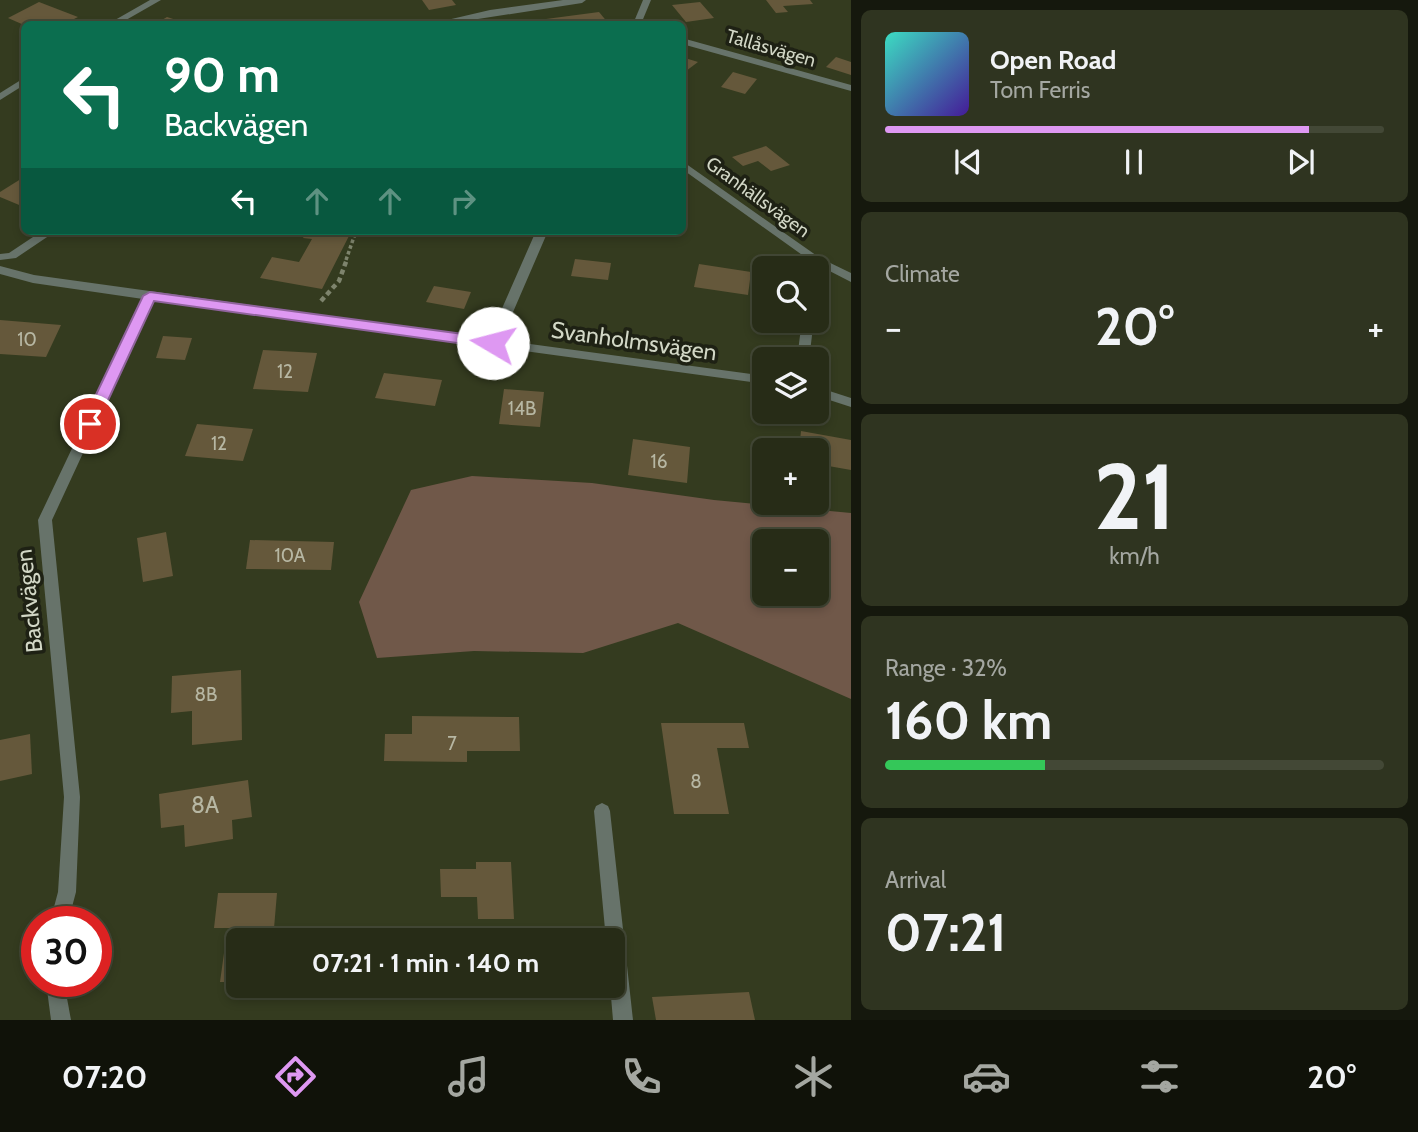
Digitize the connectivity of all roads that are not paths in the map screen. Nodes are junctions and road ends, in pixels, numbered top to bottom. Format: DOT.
graph roads {
  1 [pos="157,0"];
  2 [pos="482,0"];
  3 [pos="582,0"];
  4 [pos="647,0"];
  5 [pos="490,12"];
  6 [pos="118,21"];
  7 [pos="449,21"];
  8 [pos="638,21"];
  9 [pos="686,42"];
  10 [pos="21,83"];
  11 [pos="851,88"];
  12 [pos="0,97"];
  13 [pos="686,167"];
  14 [pos="44,235"];
  15 [pos="540,235"];
  16 [pos="805,256"];
  17 [pos="0,257"];
  18 [pos="829,269"];
  19 [pos="0,270"];
  20 [pos="851,278"];
  21 [pos="150,296"];
  22 [pos="493,343"];
  23 [pos="752,378"];
  24 [pos="829,395"];
  25 [pos="851,403"];
  26 [pos="601,811"];
  27 [pos="64,906"];
  28 [pos="57,997"];
  29 [pos="61,1020"];
  30 [pos="623,1020"];
  1 -- 6 [label="street"];
  2 -- 5 [label="street"];
  3 -- 5 [label="street"];
  4 -- 8 [label="street"];
  5 -- 7 [label="street"];
  9 -- 11 [label="street, Tallåsvägen"];
  10 -- 12 [label="street"];
  13 -- 16 [label="street, Granhällsvägen"];
  14 -- 17 [label="street"];
  15 -- 22 [label="street"];
  18 -- 20 [label="street, Granhällsvägen"];
  19 -- 21 [label="street, Svanholmsvägen"];
  21 -- 22 [label="street, Svanholmsvägen"];
  21 -- 27 [label="street, Backvägen"];
  22 -- 23 [label="street, Svanholmsvägen"];
  24 -- 25 [label="street"];
  26 -- 30 [label="street"];
  28 -- 29 [label="street"];
}
